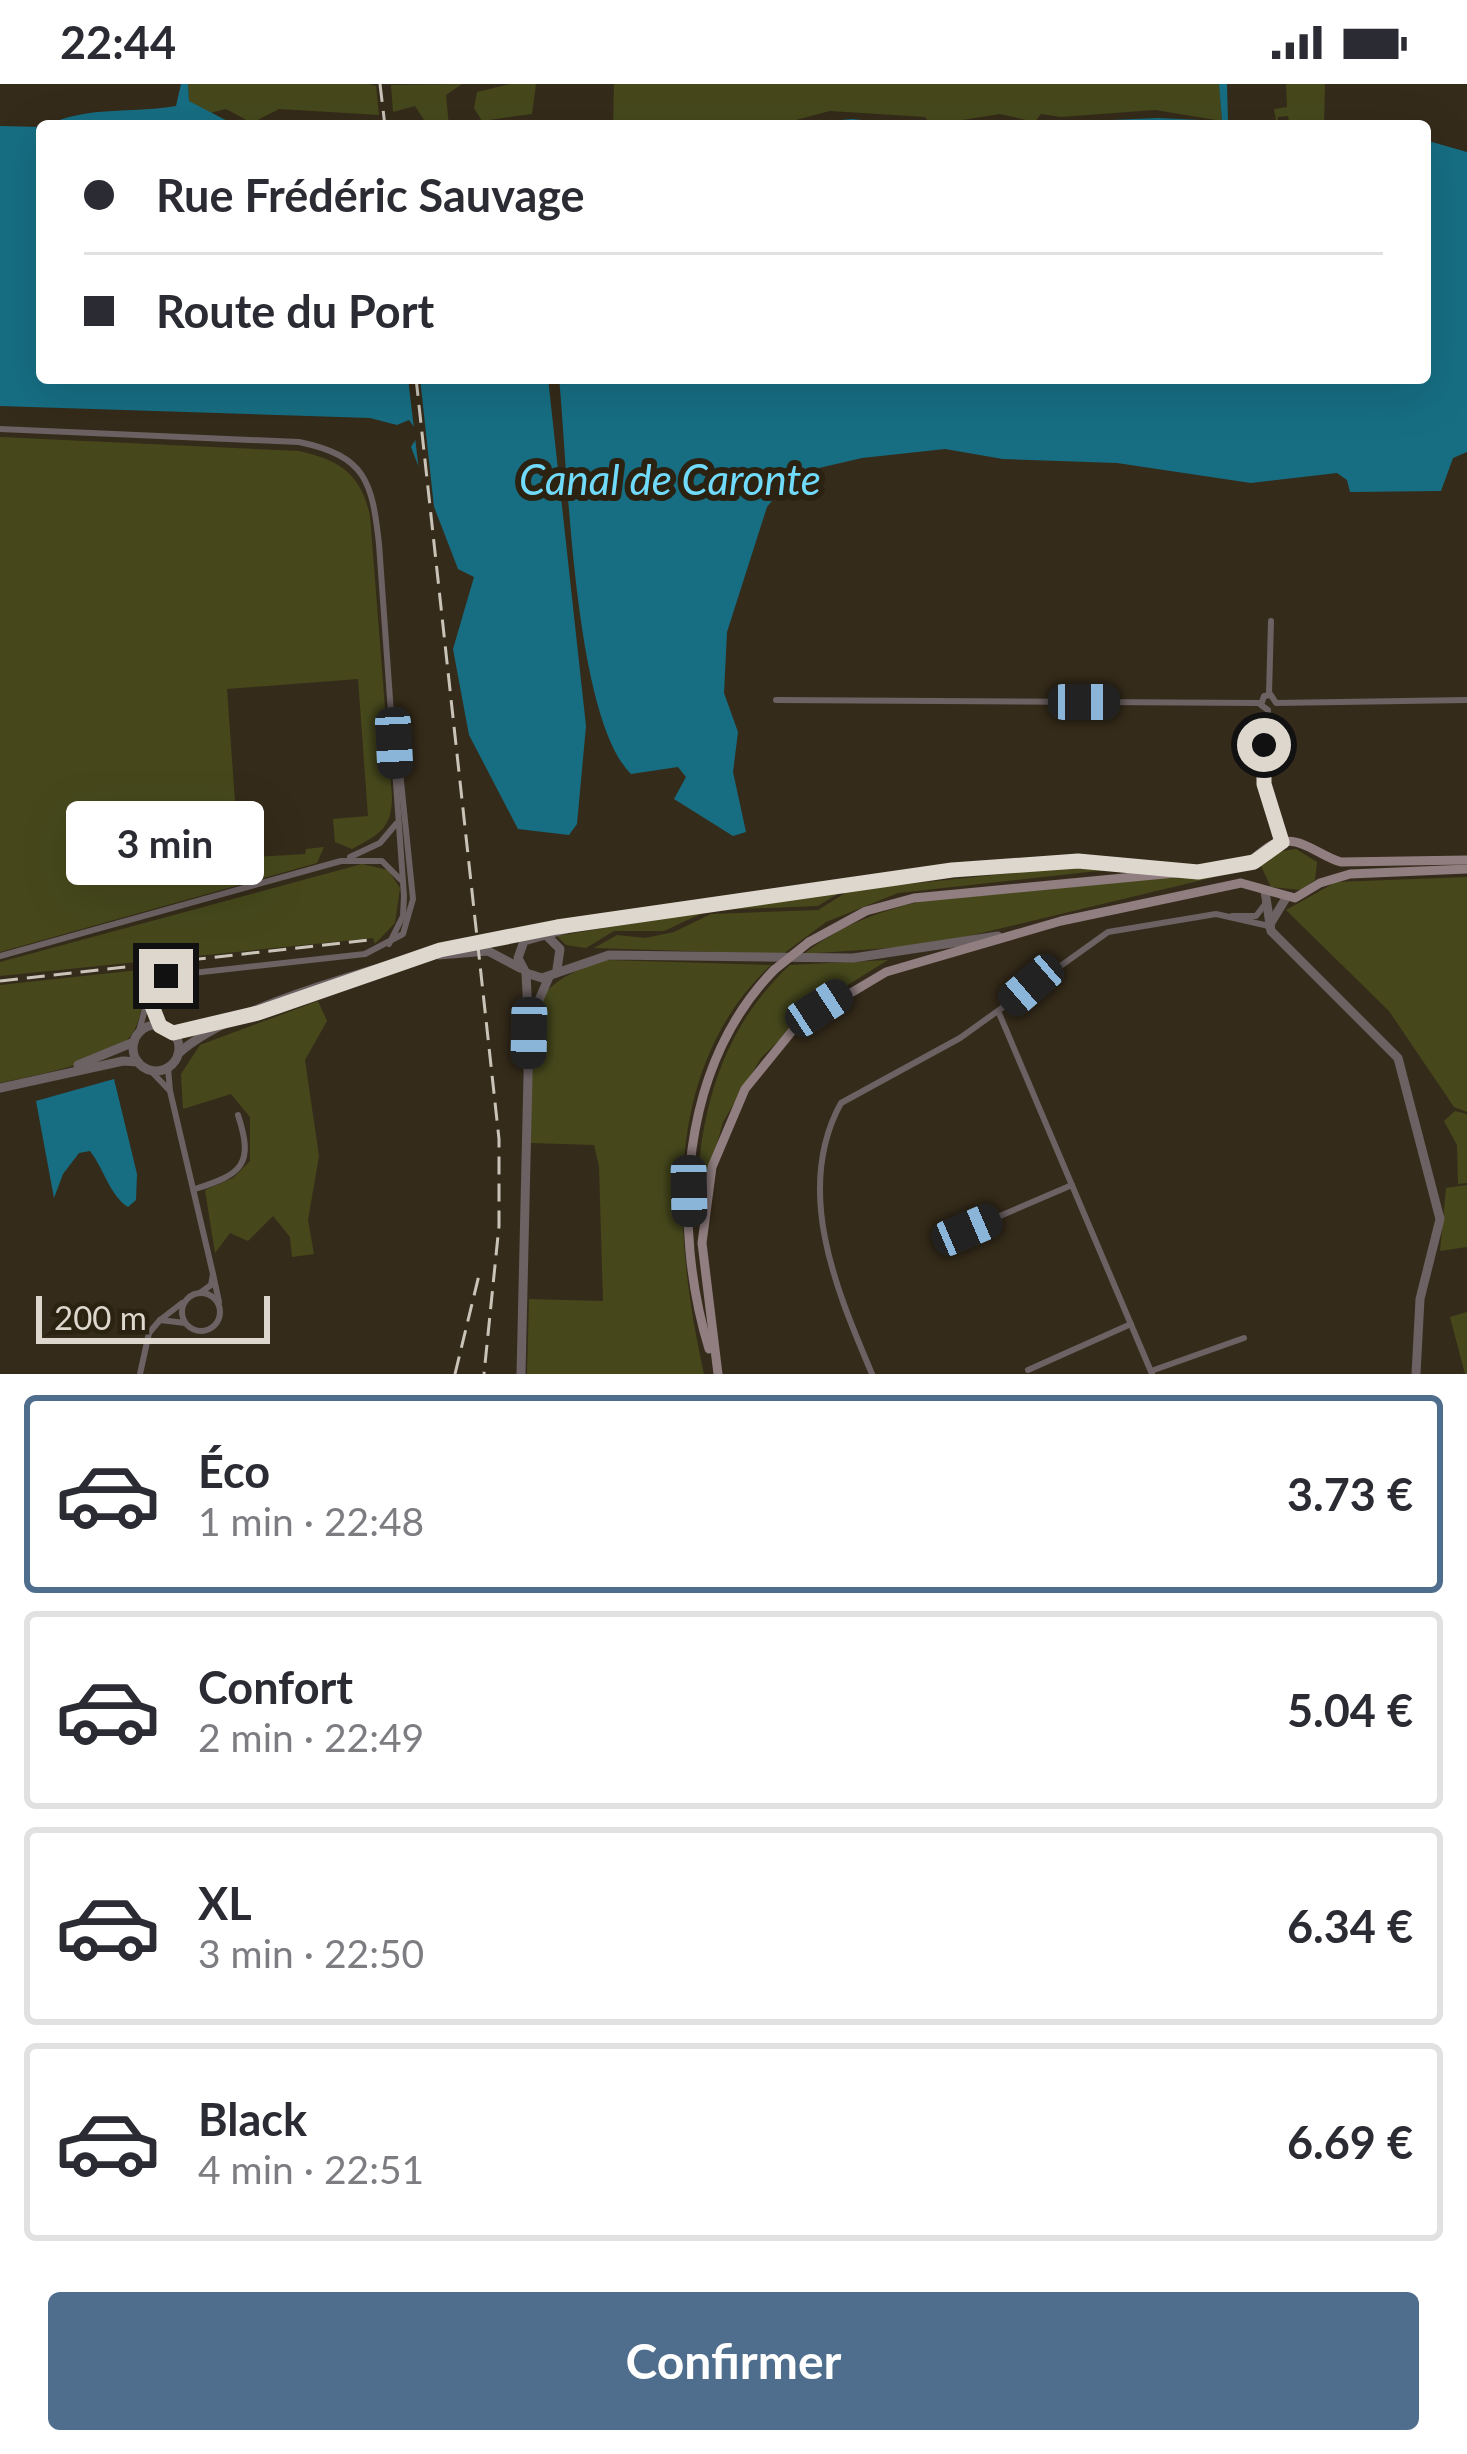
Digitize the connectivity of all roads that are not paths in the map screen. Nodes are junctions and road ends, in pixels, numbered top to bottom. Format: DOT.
graph roads {
  1 [pos="0,429"];
  2 [pos="1271,621"];
  3 [pos="1269,694"];
  4 [pos="776,700"];
  5 [pos="1467,700"];
  6 [pos="1261,703"];
  7 [pos="1276,703"];
  8 [pos="392,710"];
  9 [pos="1268,710"];
  10 [pos="398,821"];
  11 [pos="1282,842"];
  12 [pos="380,843"];
  13 [pos="403,848"];
  14 [pos="1322,857"];
  15 [pos="341,861"];
  16 [pos="382,861"];
  17 [pos="1254,862"];
  18 [pos="1467,865"];
  19 [pos="1198,872"];
  20 [pos="403,883"];
  21 [pos="1320,883"];
  22 [pos="1264,892"];
  23 [pos="1286,898"];
  24 [pos="1216,914"];
  25 [pos="1270,929"];
  26 [pos="539,932"];
  27 [pos="1021,932"];
  28 [pos="389,944"];
  29 [pos="0,956"];
  30 [pos="416,958"];
  31 [pos="524,971"];
  32 [pos="551,975"];
  33 [pos="148,996"];
  34 [pos="258,1013"];
  35 [pos="999,1013"];
  36 [pos="160,1026"];
  37 [pos="173,1033"];
  38 [pos="529,1033"];
  39 [pos="136,1038"];
  40 [pos="178,1054"];
  41 [pos="138,1063"];
  42 [pos="168,1068"];
  43 [pos="150,1070"];
  44 [pos="62,1072"];
  45 [pos="0,1088"];
  46 [pos="170,1091"];
  47 [pos="238,1115"];
  48 [pos="1072,1185"];
  49 [pos="195,1189"];
  50 [pos="967,1230"];
  51 [pos="213,1274"];
  52 [pos="200,1293"];
  53 [pos="185,1301"];
  54 [pos="219,1306"];
  55 [pos="160,1320"];
  56 [pos="185,1323"];
  57 [pos="1130,1324"];
  58 [pos="1244,1338"];
  59 [pos="1028,1370"];
  60 [pos="1152,1372"];
  61 [pos="140,1374"];
  62 [pos="521,1374"];
  63 [pos="718,1374"];
  64 [pos="872,1374"];
  65 [pos="1416,1374"];
  1 -- 8 [label="street"];
  2 -- 3 [label="street"];
  3 -- 6 [label="street"];
  3 -- 7 [label="street"];
  4 -- 6 [label="street"];
  5 -- 7 [label="street"];
  6 -- 9 [label="street"];
  7 -- 9 [label="street"];
  8 -- 10 [label="street"];
  8 -- 13 [label="street"];
  9 -- 11 [label="street"];
  10 -- 12 [label="street"];
  10 -- 13 [label="street"];
  11 -- 14 [label="main road"];
  11 -- 17 [label="main road"];
  12 -- 13 [label="street"];
  12 -- 15 [label="street"];
  13 -- 16 [label="street"];
  13 -- 20 [label="street"];
  13 -- 28 [label="street"];
  14 -- 18 [label="main road"];
  14 -- 21 [label="main road"];
  15 -- 16 [label="street"];
  15 -- 29 [label="street"];
  16 -- 20 [label="street"];
  17 -- 19 [label="main road"];
  17 -- 22 [label="main road"];
  18 -- 21 [label="main road"];
  19 -- 26 [label="street"];
  19 -- 63 [label="main road, bridge"];
  20 -- 28 [label="street"];
  21 -- 23 [label="main road"];
  22 -- 23 [label="main road"];
  22 -- 24 [label="street"];
  22 -- 25 [label="street"];
  22 -- 27 [label="main road"];
  23 -- 25 [label="street"];
  24 -- 25 [label="street"];
  24 -- 35 [label="street"];
  25 -- 65 [label="street"];
  26 -- 30 [label="street"];
  26 -- 31 [label="street"];
  26 -- 32 [label="street"];
  27 -- 32 [label="street"];
  27 -- 63 [label="main road"];
  28 -- 33 [label="street"];
  30 -- 31 [label="street"];
  30 -- 34 [label="street"];
  31 -- 32 [label="street"];
  31 -- 38 [label="street"];
  32 -- 38 [label="street"];
  33 -- 36 [label="street"];
  33 -- 39 [label="street"];
  34 -- 37 [label="street"];
  34 -- 40 [label="street"];
  35 -- 48 [label="street"];
  35 -- 64 [label="street"];
  36 -- 37 [label="street"];
  36 -- 39 [label="street"];
  37 -- 40 [label="street"];
  38 -- 62 [label="street"];
  39 -- 41 [label="street"];
  39 -- 44 [label="street"];
  40 -- 42 [label="street"];
  41 -- 43 [label="street"];
  41 -- 44 [label="street"];
  42 -- 43 [label="street"];
  42 -- 46 [label="street"];
  43 -- 46 [label="street"];
  44 -- 45 [label="street"];
  46 -- 49 [label="street"];
  47 -- 49 [label="street"];
  48 -- 50 [label="street"];
  48 -- 57 [label="street"];
  49 -- 51 [label="street"];
  51 -- 52 [label="street"];
  51 -- 54 [label="street"];
  52 -- 53 [label="street"];
  52 -- 54 [label="street"];
  53 -- 55 [label="street"];
  53 -- 56 [label="street"];
  54 -- 56 [label="street"];
  55 -- 56 [label="street"];
  55 -- 61 [label="street"];
  57 -- 59 [label="street"];
  57 -- 60 [label="street"];
  58 -- 60 [label="street"];
}
